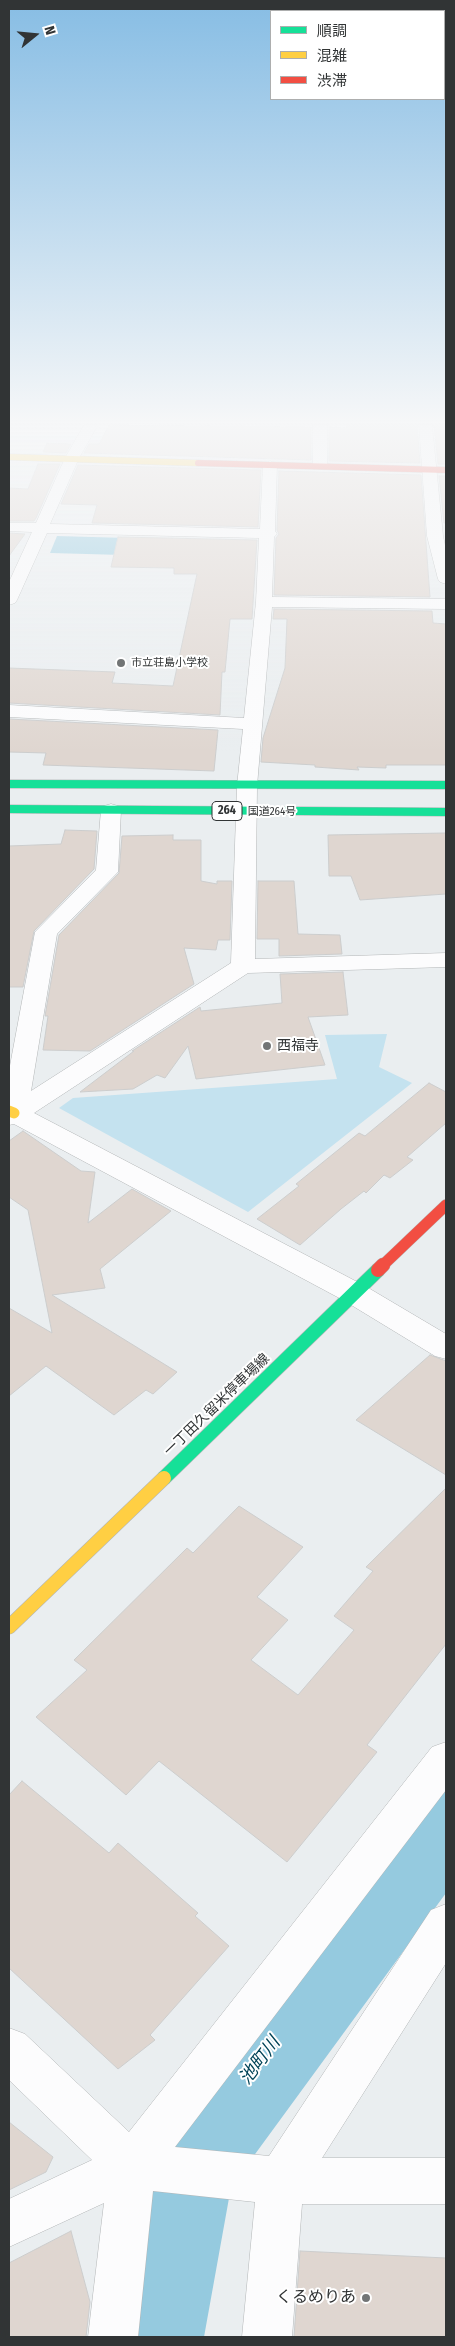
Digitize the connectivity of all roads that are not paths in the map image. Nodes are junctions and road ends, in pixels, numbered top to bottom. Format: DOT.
graph roads {
  1 [pos="39,534"];
  2 [pos="269,534"];
  3 [pos="435,534"];
  4 [pos="446,579"];
  5 [pos="9,600"];
  6 [pos="264,602"];
  7 [pos="446,604"];
  8 [pos="9,711"];
  9 [pos="254,724"];
  10 [pos="9,784"];
  11 [pos="446,785"];
  12 [pos="247,786"];
  13 [pos="9,810"];
  14 [pos="111,810"];
  15 [pos="247,812"];
  16 [pos="446,812"];
  17 [pos="446,960"];
  18 [pos="243,966"];
  19 [pos="11,1114"];
  20 [pos="446,1205"];
  21 [pos="354,1293"];
  22 [pos="446,1348"];
  23 [pos="9,1627"];
  24 [pos="446,1760"];
  25 [pos="446,1925"];
  26 [pos="9,2050"];
  27 [pos="132,2166"];
  28 [pos="280,2181"];
  29 [pos="446,2181"];
  30 [pos="9,2223"];
  31 [pos="113,2337"];
  32 [pos="267,2337"];
  1 -- 5 [label="street"];
  2 -- 6 [label="street"];
  3 -- 4 [label="street"];
  6 -- 7 [label="street"];
  6 -- 9 [label="street"];
  8 -- 9 [label="street"];
  9 -- 12 [label="street"];
  10 -- 12 [label="main road, 国道264号 / 264"];
  11 -- 12 [label="main road, 国道264号 / 264"];
  12 -- 15 [label="street"];
  13 -- 14 [label="main road, 国道264号 / 264"];
  14 -- 15 [label="main road, 国道264号 / 264"];
  14 -- 19 [label="street"];
  15 -- 16 [label="main road, 国道264号 / 264"];
  15 -- 18 [label="street"];
  17 -- 18 [label="street"];
  18 -- 19 [label="street"];
  19 -- 21 [label="street"];
  20 -- 21 [label="main road, 一丁田久留米停車場線"];
  21 -- 22 [label="street"];
  21 -- 23 [label="main road, 一丁田久留米停車場線"];
  24 -- 27 [label="street"];
  25 -- 28 [label="street"];
  26 -- 27 [label="street"];
  27 -- 28 [label="street"];
  27 -- 30 [label="street"];
  27 -- 31 [label="street"];
  28 -- 29 [label="street"];
  28 -- 32 [label="street"];
}
